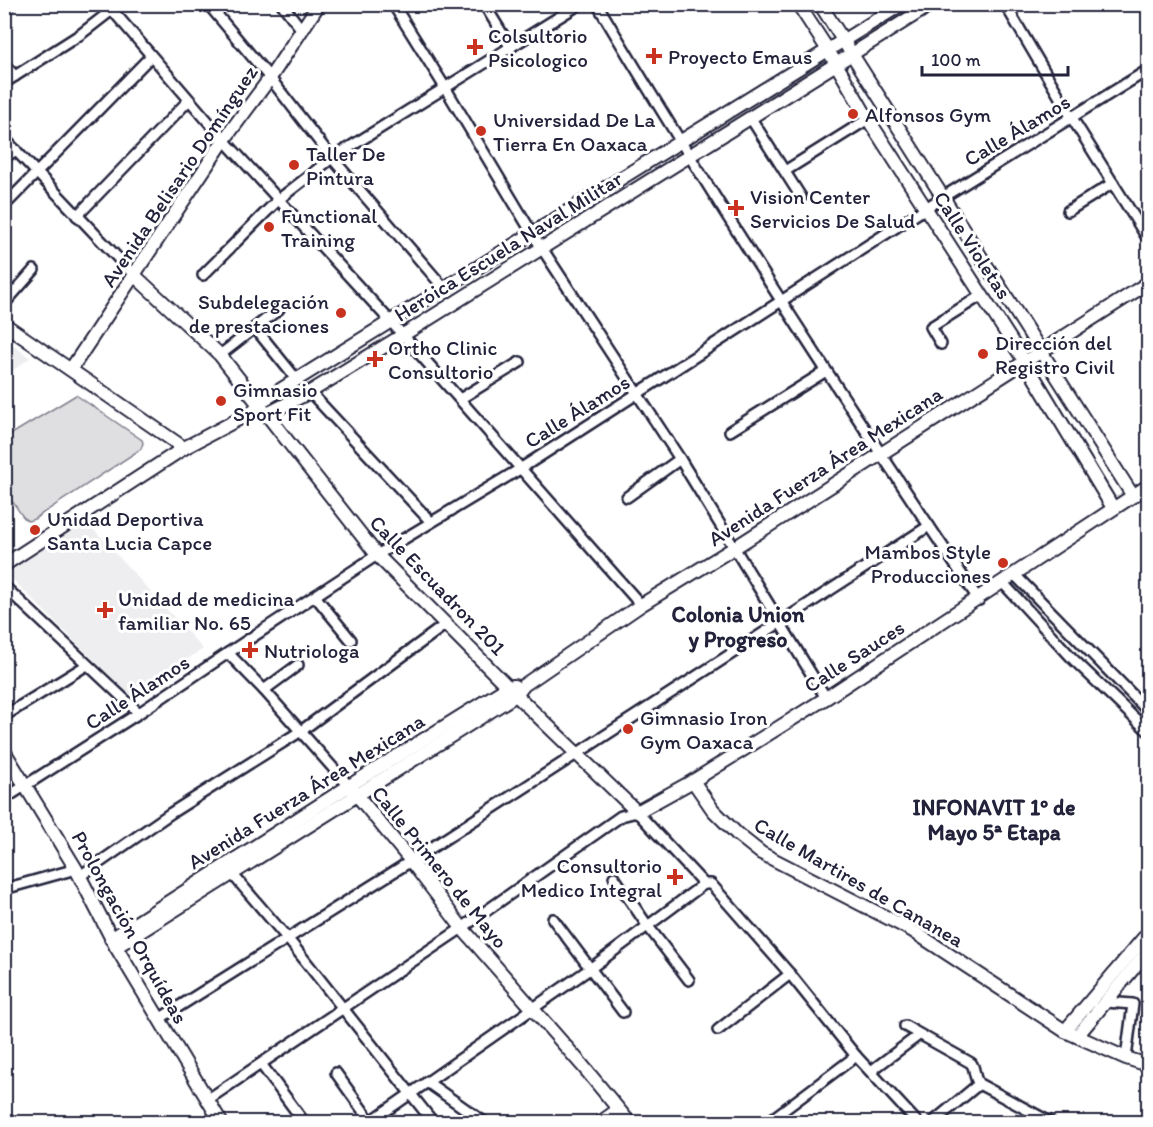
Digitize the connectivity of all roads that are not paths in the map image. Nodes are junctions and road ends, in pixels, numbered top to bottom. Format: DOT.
graph roads {
  1 [pos="11,4"];
  2 [pos="208,4"];
  3 [pos="282,4"];
  4 [pos="319,4"];
  5 [pos="393,4"];
  6 [pos="484,4"];
  7 [pos="580,4"];
  8 [pos="597,4"];
  9 [pos="798,4"];
  10 [pos="819,4"];
  11 [pos="903,4"];
  12 [pos="932,4"];
  13 [pos="1005,4"];
  14 [pos="109,7"];
  15 [pos="4,8"];
  16 [pos="302,30"];
  17 [pos="842,42"];
  18 [pos="511,48"];
  19 [pos="828,50"];
  20 [pos="851,55"];
  21 [pos="151,56"];
  22 [pos="4,64"];
  23 [pos="836,64"];
  24 [pos="1149,70"];
  25 [pos="15,76"];
  26 [pos="270,78"];
  27 [pos="4,82"];
  28 [pos="446,88"];
  29 [pos="189,100"];
  30 [pos="750,117"];
  31 [pos="1072,118"];
  32 [pos="868,119"];
  33 [pos="4,138"];
  34 [pos="224,140"];
  35 [pos="680,142"];
  36 [pos="16,150"];
  37 [pos="688,157"];
  38 [pos="4,158"];
  39 [pos="332,158"];
  40 [pos="785,171"];
  41 [pos="36,173"];
  42 [pos="1113,183"];
  43 [pos="801,197"];
  44 [pos="944,197"];
  45 [pos="278,200"];
  46 [pos="4,206"];
  47 [pos="926,209"];
  48 [pos="1068,211"];
  49 [pos="77,216"];
  50 [pos="532,233"];
  51 [pos="1149,240"];
  52 [pos="542,247"];
  53 [pos="34,270"];
  54 [pos="203,274"];
  55 [pos="134,275"];
  56 [pos="1149,283"];
  57 [pos="444,288"];
  58 [pos="982,296"];
  59 [pos="781,301"];
  60 [pos="4,304"];
  61 [pos="279,309"];
  62 [pos="392,322"];
  63 [pos="4,324"];
  64 [pos="255,328"];
  65 [pos="403,335"];
  66 [pos="941,344"];
  67 [pos="1042,351"];
  68 [pos="220,355"];
  69 [pos="520,362"];
  70 [pos="1025,362"];
  71 [pos="71,369"];
  72 [pos="826,371"];
  73 [pos="297,380"];
  74 [pos="310,392"];
  75 [pos="638,394"];
  76 [pos="460,399"];
  77 [pos="256,407"];
  78 [pos="267,414"];
  79 [pos="730,431"];
  80 [pos="184,448"];
  81 [pos="881,452"];
  82 [pos="680,459"];
  83 [pos="520,469"];
  84 [pos="1149,486"];
  85 [pos="1133,496"];
  86 [pos="627,497"];
  87 [pos="1113,508"];
  88 [pos="431,522"];
  89 [pos="929,526"];
  90 [pos="734,548"];
  91 [pos="377,555"];
  92 [pos="4,565"];
  93 [pos="1015,575"];
  94 [pos="1003,583"];
  95 [pos="4,586"];
  96 [pos="315,596"];
  97 [pos="978,600"];
  98 [pos="641,605"];
  99 [pos="781,622"];
  100 [pos="446,624"];
  101 [pos="351,640"];
  102 [pos="228,653"];
  103 [pos="87,665"];
  104 [pos="298,665"];
  105 [pos="516,689"];
  106 [pos="264,690"];
  107 [pos="826,698"];
  108 [pos="1149,711"];
  109 [pos="139,713"];
  110 [pos="4,716"];
  111 [pos="301,731"];
  112 [pos="1149,731"];
  113 [pos="4,751"];
  114 [pos="576,753"];
  115 [pos="693,781"];
  116 [pos="26,784"];
  117 [pos="352,790"];
  118 [pos="4,800"];
  119 [pos="637,812"];
  120 [pos="411,861"];
  121 [pos="228,870"];
  122 [pos="78,872"];
  123 [pos="614,877"];
  124 [pos="704,884"];
  125 [pos="4,889"];
  126 [pos="553,918"];
  127 [pos="647,925"];
  128 [pos="462,928"];
  129 [pos="1149,933"];
  130 [pos="288,939"];
  131 [pos="114,943"];
  132 [pos="1145,951"];
  133 [pos="591,968"];
  134 [pos="790,974"];
  135 [pos="689,980"];
  136 [pos="1105,1002"];
  137 [pos="341,1009"];
  138 [pos="532,1009"];
  139 [pos="623,1012"];
  140 [pos="159,1019"];
  141 [pos="905,1026"];
  142 [pos="718,1030"];
  143 [pos="1071,1034"];
  144 [pos="919,1035"];
  145 [pos="856,1056"];
  146 [pos="1126,1058"];
  147 [pos="261,1064"];
  148 [pos="1149,1065"];
  149 [pos="871,1071"];
  150 [pos="336,1073"];
  151 [pos="427,1082"];
  152 [pos="979,1084"];
  153 [pos="410,1093"];
  154 [pos="207,1100"];
  155 [pos="618,1110"];
  156 [pos="221,1122"];
  157 [pos="304,1122"];
  158 [pos="370,1122"];
  159 [pos="433,1122"];
  160 [pos="484,1122"];
  161 [pos="601,1122"];
  162 [pos="629,1122"];
  163 [pos="768,1122"];
  164 [pos="917,1122"];
  165 [pos="933,1122"];
  166 [pos="1050,1122"];
  1 -- 15 [label="street"];
  2 -- 26 [label="street"];
  3 -- 16 [label="street"];
  4 -- 16 [label="street, Avenida Belisario Domínguez"];
  5 -- 28 [label="street"];
  6 -- 18 [label="street"];
  7 -- 18 [label="street"];
  8 -- 35 [label="street"];
  9 -- 19 [label="street, Calle Violetas"];
  10 -- 17 [label="street, Calle Violetas"];
  11 -- 17 [label="street, Heróica Escuela Naval Militar"];
  12 -- 20 [label="street, Heróica Escuela Naval Militar"];
  13 -- 31 [label="street"];
  14 -- 21 [label="street"];
  14 -- 25 [label="street"];
  16 -- 26 [label="street, Avenida Belisario Domínguez"];
  17 -- 19 [label="street, Heróica Escuela Naval Militar"];
  17 -- 20 [label="street, Calle Violetas"];
  18 -- 28 [label="street"];
  19 -- 23 [label="street, Calle Violetas"];
  19 -- 35 [label="street, Heróica Escuela Naval Militar"];
  20 -- 23 [label="street, Heróica Escuela Naval Militar"];
  20 -- 44 [label="street, Calle Violetas"];
  21 -- 29 [label="street"];
  21 -- 41 [label="street"];
  22 -- 25 [label="street"];
  23 -- 30 [label="street, Heróica Escuela Naval Militar"];
  23 -- 32 [label="street, Calle Violetas"];
  24 -- 31 [label="street, Calle Álamos"];
  25 -- 27 [label="street"];
  26 -- 34 [label="street, Avenida Belisario Domínguez"];
  26 -- 39 [label="street"];
  28 -- 39 [label="street"];
  28 -- 50 [label="street"];
  29 -- 34 [label="street"];
  29 -- 49 [label="street"];
  30 -- 37 [label="street, Heróica Escuela Naval Militar"];
  30 -- 40 [label="street"];
  31 -- 42 [label="street"];
  31 -- 44 [label="street, Calle Álamos"];
  32 -- 40 [label="street"];
  32 -- 47 [label="street, Calle Violetas"];
  33 -- 36 [label="street"];
  34 -- 45 [label="street"];
  34 -- 55 [label="street, Avenida Belisario Domínguez"];
  35 -- 37 [label="street"];
  35 -- 50 [label="street, Heróica Escuela Naval Militar"];
  36 -- 38 [label="street"];
  36 -- 41 [label="street"];
  37 -- 52 [label="street, Heróica Escuela Naval Militar"];
  37 -- 59 [label="street"];
  39 -- 45 [label="street"];
  39 -- 57 [label="street"];
  40 -- 43 [label="street"];
  41 -- 46 [label="street"];
  41 -- 49 [label="street"];
  42 -- 48 [label="street"];
  42 -- 51 [label="street"];
  44 -- 47 [label="street, Calle Álamos"];
  44 -- 67 [label="street, Calle Violetas"];
  45 -- 54 [label="street"];
  45 -- 62 [label="street"];
  47 -- 58 [label="street, Calle Violetas"];
  47 -- 59 [label="street, Calle Álamos"];
  49 -- 55 [label="street"];
  50 -- 52 [label="street"];
  50 -- 57 [label="street, Heróica Escuela Naval Militar"];
  52 -- 65 [label="street, Heróica Escuela Naval Militar"];
  52 -- 75 [label="street"];
  53 -- 60 [label="street"];
  55 -- 68 [label="street"];
  55 -- 71 [label="street, Avenida Belisario Domínguez"];
  56 -- 67 [label="street, Avenida Fuerza Área Mexicana"];
  57 -- 62 [label="street, Heróica Escuela Naval Militar"];
  58 -- 66 [label="street"];
  58 -- 70 [label="street, Calle Violetas"];
  59 -- 72 [label="street"];
  59 -- 75 [label="street, Calle Álamos"];
  61 -- 64 [label="street"];
  62 -- 65 [label="street"];
  62 -- 73 [label="street, Heróica Escuela Naval Militar"];
  63 -- 71 [label="street"];
  64 -- 68 [label="street"];
  64 -- 73 [label="street"];
  65 -- 74 [label="street, Heróica Escuela Naval Militar"];
  65 -- 76 [label="street"];
  67 -- 70 [label="street, Avenida Fuerza Área Mexicana"];
  67 -- 85 [label="street, Calle Violetas"];
  68 -- 77 [label="street"];
  69 -- 76 [label="street"];
  70 -- 81 [label="street, Avenida Fuerza Área Mexicana"];
  70 -- 87 [label="street, Calle Violetas"];
  71 -- 80 [label="street"];
  72 -- 79 [label="street"];
  72 -- 81 [label="street"];
  73 -- 77 [label="street, Heróica Escuela Naval Militar"];
  74 -- 78 [label="street, Heróica Escuela Naval Militar"];
  74 -- 88 [label="street"];
  75 -- 82 [label="street"];
  75 -- 83 [label="street, Calle Álamos"];
  76 -- 83 [label="street"];
  77 -- 78 [label="street"];
  77 -- 80 [label="street, Heróica Escuela Naval Militar"];
  78 -- 91 [label="street, Calle Escuadron 201"];
  80 -- 92 [label="street, Heróica Escuela Naval Militar"];
  81 -- 89 [label="street"];
  81 -- 90 [label="street, Avenida Fuerza Área Mexicana"];
  82 -- 86 [label="street"];
  82 -- 90 [label="street"];
  83 -- 88 [label="street, Calle Álamos"];
  83 -- 98 [label="street"];
  84 -- 85 [label="street, Calle Sauces"];
  85 -- 87 [label="street, Calle Sauces"];
  87 -- 93 [label="street, Calle Sauces"];
  88 -- 91 [label="street, Calle Álamos"];
  89 -- 97 [label="street"];
  89 -- 99 [label="street"];
  90 -- 98 [label="street, Avenida Fuerza Área Mexicana"];
  90 -- 99 [label="street"];
  91 -- 96 [label="street, Calle Álamos"];
  91 -- 100 [label="street, Calle Escuadron 201"];
  93 -- 94 [label="street, Calle Sauces"];
  93 -- 108 [label="street"];
  94 -- 97 [label="street, Calle Sauces"];
  94 -- 112 [label="street"];
  95 -- 103 [label="street"];
  96 -- 101 [label="street"];
  96 -- 102 [label="street, Calle Álamos"];
  97 -- 107 [label="street, Calle Sauces"];
  98 -- 105 [label="street, Avenida Fuerza Área Mexicana"];
  99 -- 107 [label="street"];
  99 -- 114 [label="street"];
  100 -- 105 [label="street, Calle Escuadron 201"];
  100 -- 111 [label="street"];
  102 -- 106 [label="street, Calle Primero de Mayo"];
  102 -- 109 [label="street, Calle Álamos"];
  103 -- 109 [label="street"];
  103 -- 110 [label="street"];
  104 -- 106 [label="street"];
  105 -- 114 [label="street, Calle Escuadron 201"];
  105 -- 117 [label="street, Avenida Fuerza Área Mexicana"];
  106 -- 111 [label="street, Calle Primero de Mayo"];
  107 -- 115 [label="street, Calle Sauces"];
  109 -- 116 [label="street, Calle Álamos"];
  111 -- 117 [label="street, Calle Primero de Mayo"];
  111 -- 122 [label="street"];
  113 -- 116 [label="street, Prolongación Orquídeas"];
  114 -- 119 [label="street, Calle Escuadron 201"];
  114 -- 120 [label="street"];
  115 -- 119 [label="street, Calle Sauces"];
  115 -- 143 [label="street, Calle Martires de Cananea"];
  116 -- 118 [label="street, Calle Álamos"];
  116 -- 122 [label="street, Prolongación Orquídeas"];
  117 -- 120 [label="street, Calle Primero de Mayo"];
  117 -- 121 [label="street, Avenida Fuerza Área Mexicana"];
  119 -- 124 [label="street, Calle Escuadron 201"];
  119 -- 128 [label="street, Calle Sauces"];
  120 -- 128 [label="street, Calle Primero de Mayo"];
  120 -- 130 [label="street"];
  121 -- 130 [label="street"];
  121 -- 131 [label="street, Avenida Fuerza Área Mexicana"];
  122 -- 125 [label="street"];
  122 -- 131 [label="street, Prolongación Orquídeas"];
  123 -- 127 [label="street"];
  124 -- 127 [label="street"];
  124 -- 134 [label="street, Calle Escuadron 201"];
  126 -- 133 [label="street"];
  127 -- 133 [label="street"];
  127 -- 135 [label="street"];
  128 -- 137 [label="street, Calle Sauces"];
  128 -- 138 [label="street, Calle Primero de Mayo"];
  129 -- 132 [label="street"];
  130 -- 137 [label="street"];
  130 -- 140 [label="street"];
  131 -- 140 [label="street, Prolongación Orquídeas"];
  132 -- 136 [label="street"];
  132 -- 143 [label="street"];
  133 -- 138 [label="street"];
  133 -- 139 [label="street"];
  134 -- 142 [label="street"];
  134 -- 145 [label="street, Calle Escuadron 201"];
  136 -- 143 [label="street"];
  136 -- 146 [label="street"];
  137 -- 147 [label="street, Calle Sauces"];
  137 -- 153 [label="street"];
  138 -- 151 [label="street"];
  138 -- 155 [label="street, Calle Primero de Mayo"];
  140 -- 154 [label="street, Prolongación Orquídeas"];
  141 -- 144 [label="street"];
  143 -- 146 [label="street, Calle Martires de Cananea"];
  144 -- 149 [label="street"];
  144 -- 152 [label="street"];
  145 -- 149 [label="street, Calle Escuadron 201"];
  145 -- 163 [label="street"];
  146 -- 148 [label="street, Calle Martires de Cananea"];
  147 -- 154 [label="street, Calle Sauces"];
  147 -- 157 [label="street"];
  149 -- 164 [label="street, Calle Escuadron 201"];
  150 -- 158 [label="street"];
  151 -- 153 [label="street"];
  151 -- 160 [label="street"];
  152 -- 165 [label="street"];
  152 -- 166 [label="street"];
  153 -- 158 [label="street"];
  153 -- 159 [label="street"];
  154 -- 156 [label="street, Prolongación Orquídeas"];
  155 -- 161 [label="street"];
  155 -- 162 [label="street, Calle Primero de Mayo"];
}
